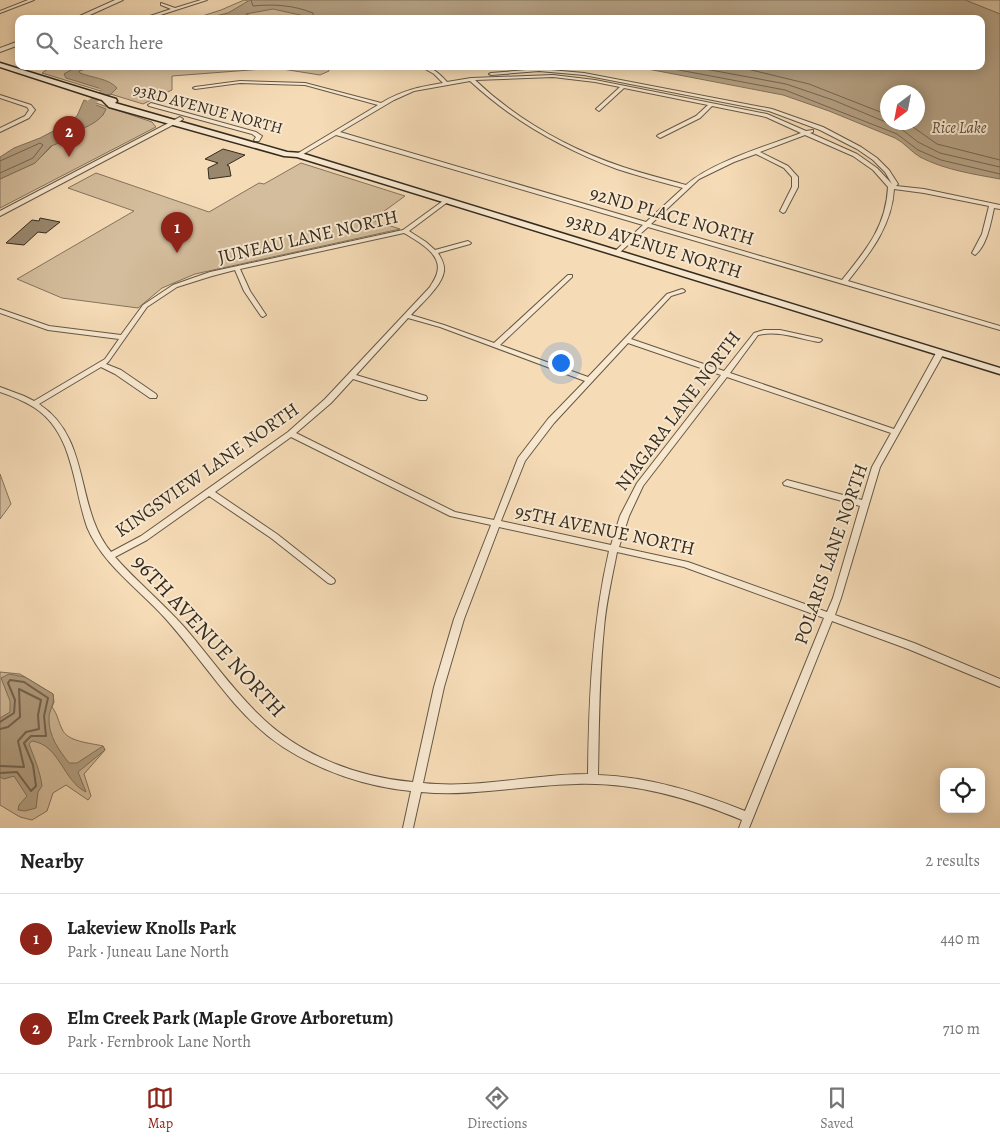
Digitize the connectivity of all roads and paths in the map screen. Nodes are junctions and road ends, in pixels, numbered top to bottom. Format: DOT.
graph roads {
  1 [pos="32,0"];
  2 [pos="120,0"];
  3 [pos="205,0"];
  4 [pos="162,4"];
  5 [pos="175,9"];
  6 [pos="0,12"];
  7 [pos="85,15"];
  8 [pos="156,15"];
  9 [pos="15,44"];
  10 [pos="0,50"];
  11 [pos="0,65"];
  12 [pos="430,70"];
  13 [pos="471,79"];
  14 [pos="445,82"];
  15 [pos="623,87"];
  16 [pos="195,88"];
  17 [pos="675,91"];
  18 [pos="0,96"];
  19 [pos="671,96"];
  20 [pos="712,104"];
  21 [pos="151,105"];
  22 [pos="382,105"];
  23 [pos="599,109"];
  24 [pos="188,115"];
  25 [pos="176,121"];
  26 [pos="818,129"];
  27 [pos="0,130"];
  28 [pos="808,132"];
  29 [pos="336,133"];
  30 [pos="660,136"];
  31 [pos="256,140"];
  32 [pos="756,152"];
  33 [pos="298,155"];
  34 [pos="686,187"];
  35 [pos="891,188"];
  36 [pos="447,200"];
  37 [pos="992,205"];
  38 [pos="1000,207"];
  39 [pos="784,211"];
  40 [pos="0,214"];
  41 [pos="646,224"];
  42 [pos="405,231"];
  43 [pos="468,243"];
  44 [pos="434,252"];
  45 [pos="616,253"];
  46 [pos="975,253"];
  47 [pos="237,269"];
  48 [pos="570,276"];
  49 [pos="844,282"];
  50 [pos="682,291"];
  51 [pos="0,310"];
  52 [pos="263,315"];
  53 [pos="407,316"];
  54 [pos="1000,328"];
  55 [pos="123,337"];
  56 [pos="627,340"];
  57 [pos="818,340"];
  58 [pos="495,346"];
  59 [pos="940,353"];
  60 [pos="101,364"];
  61 [pos="1000,371"];
  62 [pos="725,374"];
  63 [pos="352,376"];
  64 [pos="589,380"];
  65 [pos="0,390"];
  66 [pos="154,396"];
  67 [pos="423,398"];
  68 [pos="34,404"];
  69 [pos="895,432"];
  70 [pos="291,434"];
  71 [pos="787,483"];
  72 [pos="210,492"];
  73 [pos="865,504"];
  74 [pos="494,524"];
  75 [pos="614,547"];
  76 [pos="110,556"];
  77 [pos="331,581"];
  78 [pos="830,616"];
  79 [pos="1000,683"];
  80 [pos="593,779"];
  81 [pos="416,787"];
  82 [pos="748,817"];
  83 [pos="408,828"];
  84 [pos="744,828"];
  1 -- 6 [label="street"];
  2 -- 7 [label="street"];
  3 -- 5 [label="street"];
  4 -- 5 [label="street"];
  5 -- 8 [label="street"];
  9 -- 10 [label="street"];
  11 -- 25 [label="main road, 93RD AVENUE NORTH"];
  12 -- 14 [label="street"];
  13 -- 14 [label="street"];
  13 -- 15 [label="street"];
  13 -- 17 [label="street"];
  13 -- 34 [label="street"];
  14 -- 22 [label="street"];
  15 -- 19 [label="street"];
  15 -- 23 [label="street"];
  16 -- 22 [label="street"];
  17 -- 19 [label="street"];
  17 -- 26 [label="street"];
  18 -- 27 [label="street"];
  19 -- 20 [label="street"];
  20 -- 28 [label="street"];
  20 -- 30 [label="street"];
  21 -- 24 [label="street"];
  22 -- 29 [label="street"];
  24 -- 25 [label="street"];
  24 -- 31 [label="street"];
  25 -- 31 [label="main road, 93RD AVENUE NORTH"];
  25 -- 33 [label="main road, 93RD AVENUE NORTH"];
  25 -- 40 [label="street"];
  26 -- 28 [label="street"];
  26 -- 35 [label="street"];
  28 -- 32 [label="street"];
  28 -- 35 [label="street"];
  29 -- 33 [label="street"];
  29 -- 41 [label="street, 92ND PLACE NORTH"];
  31 -- 33 [label="main road, 93RD AVENUE NORTH"];
  32 -- 34 [label="street"];
  32 -- 39 [label="street"];
  33 -- 36 [label="main road, 93RD AVENUE NORTH"];
  34 -- 41 [label="street"];
  35 -- 37 [label="street"];
  35 -- 49 [label="street"];
  36 -- 42 [label="street, JUNEAU LANE NORTH"];
  36 -- 45 [label="main road, 93RD AVENUE NORTH"];
  37 -- 38 [label="street"];
  37 -- 46 [label="street"];
  41 -- 45 [label="street"];
  41 -- 49 [label="street, 92ND PLACE NORTH"];
  42 -- 44 [label="street"];
  42 -- 47 [label="street, JUNEAU LANE NORTH"];
  43 -- 44 [label="street"];
  44 -- 53 [label="street, KINGSVIEW LANE NORTH"];
  45 -- 59 [label="main road, 93RD AVENUE NORTH"];
  47 -- 52 [label="street"];
  47 -- 55 [label="street, JUNEAU LANE NORTH"];
  48 -- 58 [label="street"];
  49 -- 54 [label="street, 92ND PLACE NORTH"];
  50 -- 56 [label="street"];
  51 -- 55 [label="street"];
  53 -- 58 [label="street"];
  53 -- 63 [label="street, KINGSVIEW LANE NORTH"];
  55 -- 60 [label="street, JUNEAU LANE NORTH"];
  56 -- 62 [label="street"];
  56 -- 64 [label="street"];
  57 -- 62 [label="street, NIAGARA LANE NORTH"];
  58 -- 64 [label="street"];
  59 -- 61 [label="main road, 93RD AVENUE NORTH"];
  59 -- 69 [label="street, POLARIS LANE NORTH"];
  60 -- 66 [label="street"];
  60 -- 68 [label="street, JUNEAU LANE NORTH"];
  62 -- 69 [label="street"];
  62 -- 75 [label="street, NIAGARA LANE NORTH"];
  63 -- 67 [label="street"];
  63 -- 70 [label="street, KINGSVIEW LANE NORTH"];
  64 -- 74 [label="street"];
  65 -- 68 [label="street, 96TH AVENUE NORTH"];
  68 -- 76 [label="street, 96TH AVENUE NORTH"];
  69 -- 73 [label="street, POLARIS LANE NORTH"];
  70 -- 72 [label="street, KINGSVIEW LANE NORTH"];
  70 -- 74 [label="street, 95TH AVENUE NORTH"];
  71 -- 73 [label="street"];
  72 -- 76 [label="street, KINGSVIEW LANE NORTH"];
  72 -- 77 [label="street"];
  73 -- 78 [label="street, POLARIS LANE NORTH"];
  74 -- 75 [label="street, 95TH AVENUE NORTH"];
  74 -- 81 [label="street"];
  75 -- 78 [label="street, 95TH AVENUE NORTH"];
  75 -- 80 [label="street, NIAGARA LANE NORTH"];
  76 -- 81 [label="street, 96TH AVENUE NORTH"];
  78 -- 79 [label="street, 95TH AVENUE NORTH"];
  78 -- 82 [label="street, POLARIS LANE NORTH"];
  80 -- 81 [label="street, 96TH AVENUE NORTH"];
  80 -- 82 [label="street, 96TH AVENUE NORTH"];
  81 -- 83 [label="street"];
  82 -- 84 [label="street, POLARIS LANE NORTH"];
}
